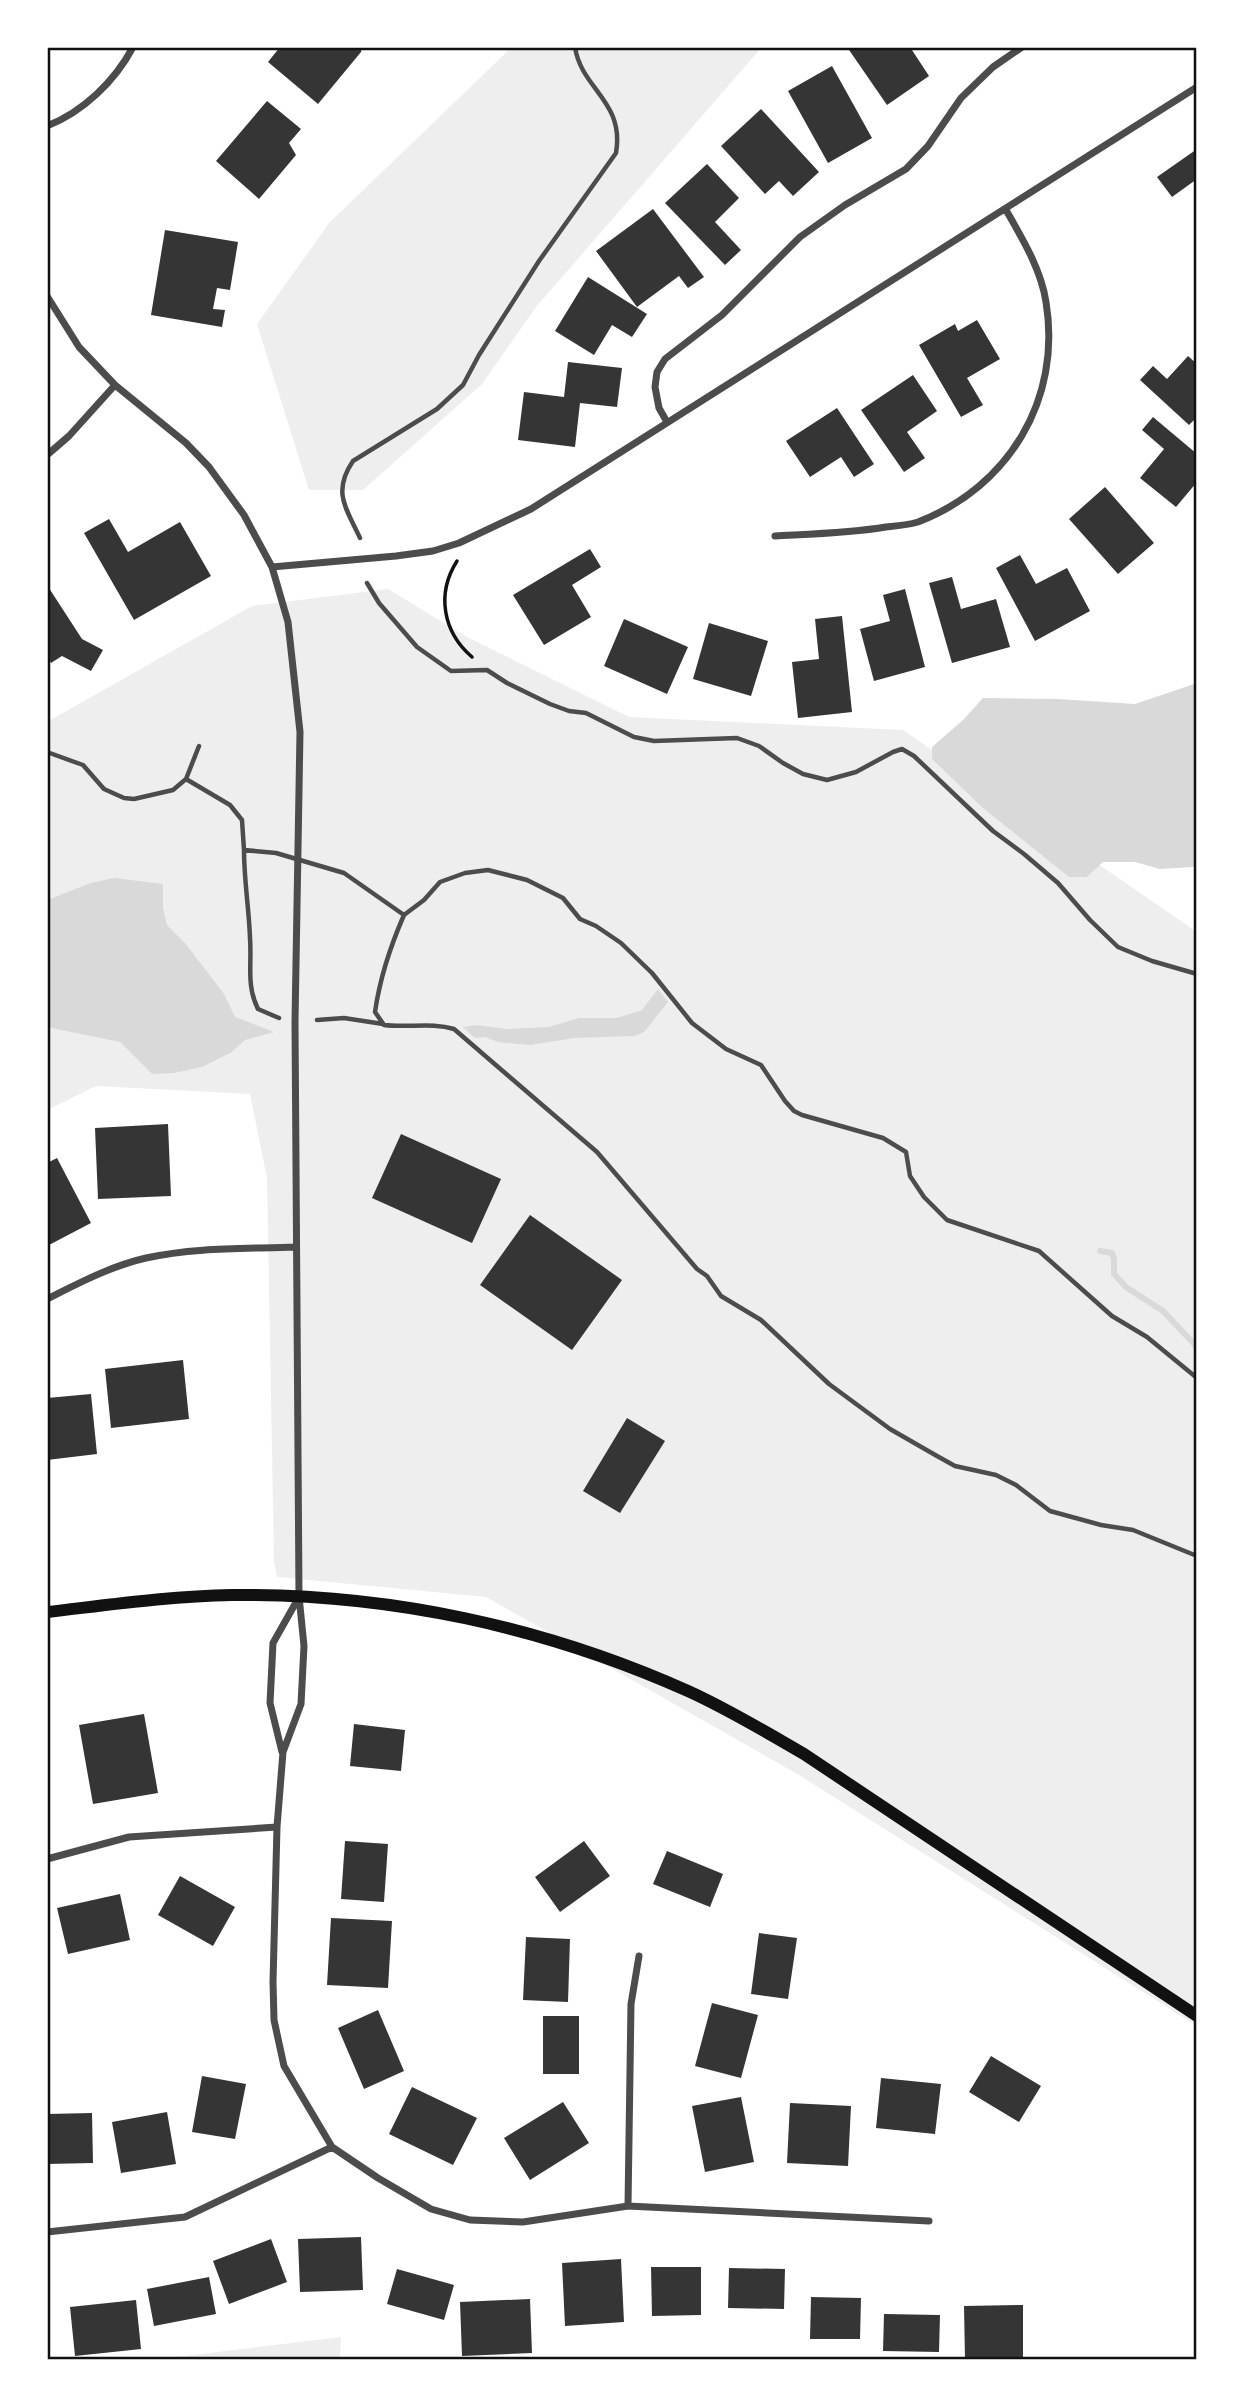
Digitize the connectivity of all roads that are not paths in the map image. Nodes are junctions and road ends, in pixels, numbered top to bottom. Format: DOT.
graph roads {
  1 [pos="133,47"];
  2 [pos="575,47"];
  3 [pos="1022,47"];
  4 [pos="1197,87"];
  5 [pos="47,126"];
  6 [pos="1006,210"];
  7 [pos="47,296"];
  8 [pos="114,385"];
  9 [pos="667,422"];
  10 [pos="47,455"];
  11 [pos="775,536"];
  12 [pos="360,538"];
  13 [pos="272,567"];
  14 [pos="367,583"];
  15 [pos="199,746"];
  16 [pos="47,752"];
  17 [pos="186,779"];
  18 [pos="244,850"];
  19 [pos="298,860"];
  20 [pos="404,915"];
  21 [pos="1197,974"];
  22 [pos="279,1018"];
  23 [pos="317,1020"];
  24 [pos="384,1025"];
  25 [pos="296,1247"];
  26 [pos="47,1299"];
  27 [pos="1197,1378"];
  28 [pos="1197,1556"];
  29 [pos="299,1596"];
  30 [pos="47,1612"];
  31 [pos="283,1752"];
  32 [pos="277,1827"];
  33 [pos="47,1859"];
  34 [pos="639,1956"];
  35 [pos="1197,2017"];
  36 [pos="332,2147"];
  37 [pos="628,2206"];
  38 [pos="929,2221"];
  39 [pos="47,2232"];
  1 -- 5 [label="street"];
  2 -- 12 [label="lane"];
  3 -- 9 [label="street"];
  4 -- 6 [label="street"];
  6 -- 9 [label="street"];
  6 -- 11 [label="street"];
  7 -- 8 [label="street"];
  8 -- 10 [label="street"];
  8 -- 13 [label="street"];
  9 -- 13 [label="street"];
  13 -- 19 [label="street"];
  14 -- 21 [label="lane"];
  15 -- 17 [label="lane"];
  16 -- 17 [label="lane"];
  17 -- 18 [label="lane"];
  18 -- 19 [label="lane"];
  18 -- 22 [label="lane"];
  19 -- 20 [label="lane"];
  19 -- 25 [label="street"];
  20 -- 24 [label="lane"];
  20 -- 27 [label="lane"];
  23 -- 24 [label="lane"];
  24 -- 28 [label="lane"];
  25 -- 26 [label="street"];
  25 -- 29 [label="street"];
  29 -- 30 [label="main road"];
  29 -- 31 [label="street"];
  29 -- 31 [label="street"];
  29 -- 35 [label="main road"];
  31 -- 32 [label="street"];
  32 -- 33 [label="street"];
  32 -- 36 [label="street"];
  34 -- 37 [label="street"];
  36 -- 37 [label="street"];
  36 -- 39 [label="street"];
  37 -- 38 [label="street"];
}
